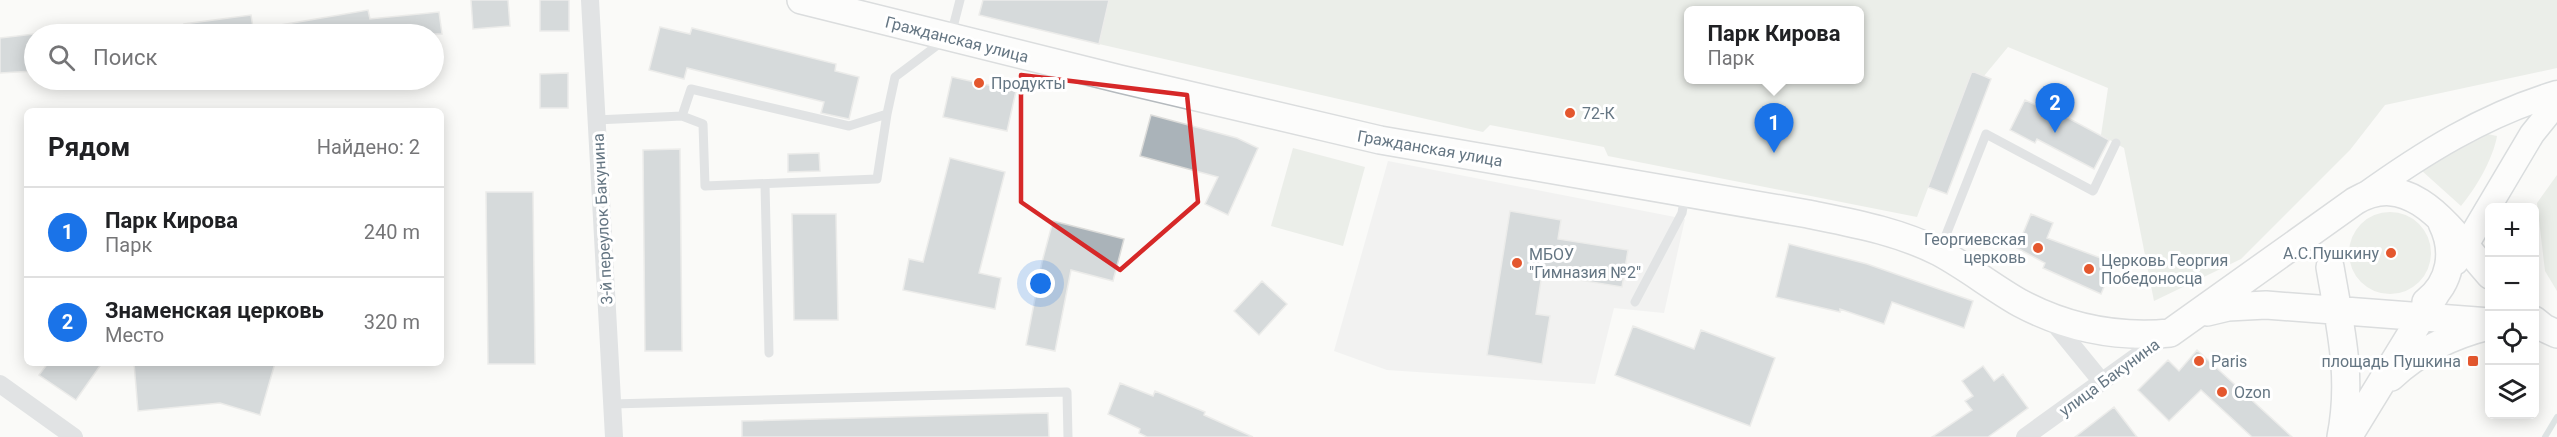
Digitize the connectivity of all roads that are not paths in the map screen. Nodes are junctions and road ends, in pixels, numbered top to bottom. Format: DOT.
graph roads {
  1 [pos="590,0"];
  2 [pos="801,0"];
  3 [pos="960,0"];
  4 [pos="950,37"];
  5 [pos="2557,93"];
  6 [pos="2557,103"];
  7 [pos="887,114"];
  8 [pos="682,116"];
  9 [pos="596,120"];
  10 [pos="2116,143"];
  11 [pos="765,183"];
  12 [pos="1685,193"];
  13 [pos="2496,201"];
  14 [pos="2353,203"];
  15 [pos="2439,217"];
  16 [pos="2465,248"];
  17 [pos="1939,252"];
  18 [pos="2330,267"];
  19 [pos="2485,269"];
  20 [pos="2441,284"];
  21 [pos="1635,302"];
  22 [pos="2337,310"];
  23 [pos="2399,314"];
  24 [pos="2048,316"];
  25 [pos="2192,318"];
  26 [pos="2485,323"];
  27 [pos="2485,326"];
  28 [pos="2170,333"];
  29 [pos="769,353"];
  30 [pos="2102,382"];
  31 [pos="0,384"];
  32 [pos="2372,398"];
  33 [pos="612,404"];
  34 [pos="74,437"];
  35 [pos="614,437"];
  36 [pos="1068,437"];
  37 [pos="2025,437"];
  38 [pos="2341,437"];
  39 [pos="2348,437"];
  1 -- 9 [label="street, 3-й переулок Бакунина"];
  2 -- 4 [label="main road, Гражданская улица"];
  3 -- 4 [label="lane"];
  4 -- 7 [label="lane"];
  4 -- 12 [label="main road, Гражданская улица"];
  5 -- 14 [label="street"];
  6 -- 13 [label="street"];
  7 -- 8 [label="lane"];
  7 -- 11 [label="lane"];
  8 -- 9 [label="lane"];
  8 -- 11 [label="lane"];
  9 -- 33 [label="street, 3-й переулок Бакунина"];
  10 -- 17 [label="lane"];
  11 -- 29 [label="lane"];
  12 -- 17 [label="main road, Гражданская улица"];
  12 -- 21 [label="lane"];
  13 -- 16 [label="street"];
  14 -- 15 [label="main road"];
  14 -- 18 [label="main road"];
  14 -- 25 [label="main road"];
  15 -- 16 [label="main road"];
  15 -- 20 [label="main road"];
  16 -- 19 [label="main road"];
  16 -- 20 [label="street"];
  17 -- 24 [label="main road, Гражданская улица"];
  18 -- 22 [label="main road"];
  18 -- 23 [label="main road"];
  20 -- 23 [label="main road"];
  22 -- 23 [label="main road"];
  22 -- 25 [label="main road"];
  22 -- 38 [label="main road"];
  23 -- 26 [label="main road"];
  23 -- 32 [label="main road"];
  24 -- 28 [label="main road, Гражданская улица"];
  24 -- 30 [label="street, Гражданская улица"];
  25 -- 28 [label="main road, улица Бакунина"];
  27 -- 32 [label="main road"];
  28 -- 30 [label="street, улица Бакунина"];
  30 -- 37 [label="street, улица Бакунина"];
  31 -- 34 [label="street"];
  32 -- 39 [label="main road"];
  33 -- 35 [label="street, 3-й переулок Бакунина"];
  33 -- 36 [label="lane"];
}
